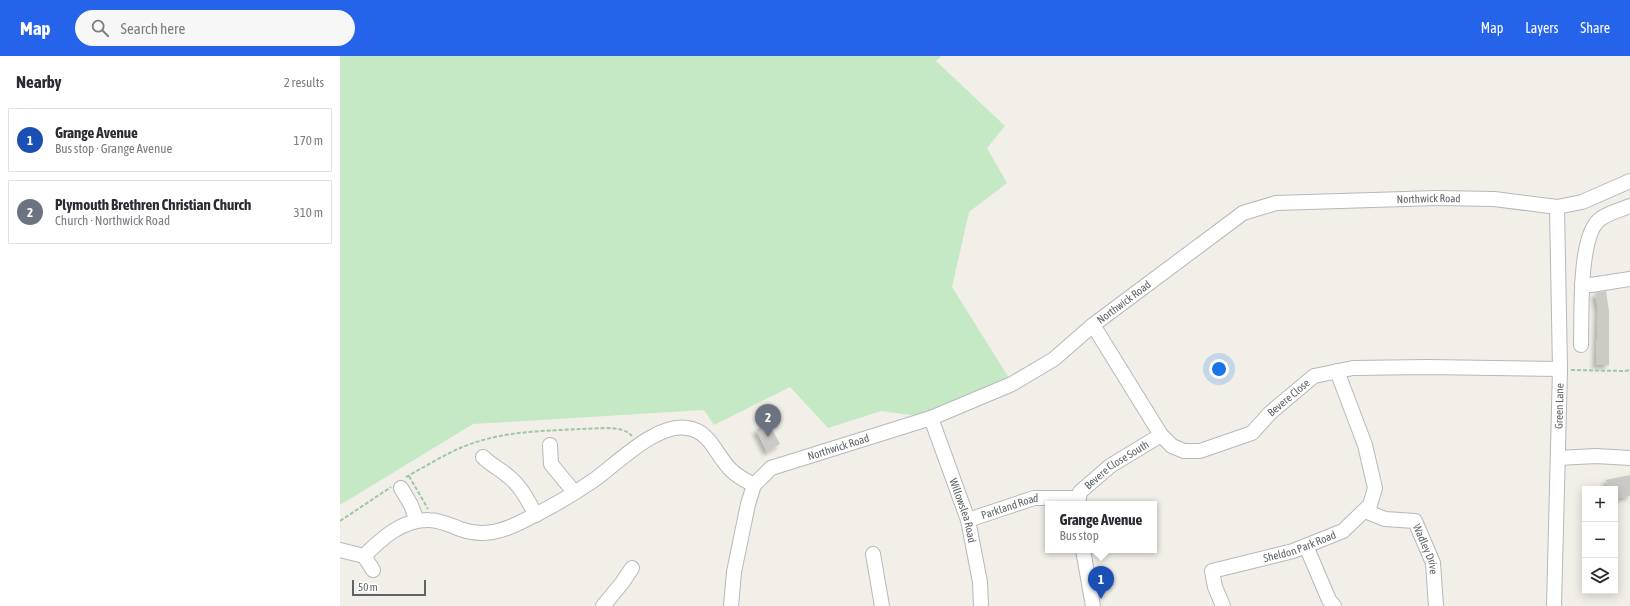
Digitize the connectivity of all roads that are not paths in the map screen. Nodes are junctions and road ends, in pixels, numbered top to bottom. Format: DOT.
graph roads {
  1 [pos="1630,181"];
  2 [pos="1557,206"];
  3 [pos="1630,206"];
  4 [pos="1630,279"];
  5 [pos="1582,284"];
  6 [pos="1093,325"];
  7 [pos="1582,345"];
  8 [pos="1560,370"];
  9 [pos="1337,371"];
  10 [pos="931,418"];
  11 [pos="1160,435"];
  12 [pos="550,445"];
  13 [pos="483,457"];
  14 [pos="1558,458"];
  15 [pos="1630,458"];
  16 [pos="754,485"];
  17 [pos="401,488"];
  18 [pos="574,492"];
  19 [pos="1078,501"];
  20 [pos="1365,511"];
  21 [pos="536,514"];
  22 [pos="968,520"];
  23 [pos="417,521"];
  24 [pos="1306,546"];
  25 [pos="340,550"];
  26 [pos="1083,553"];
  27 [pos="873,554"];
  28 [pos="364,556"];
  29 [pos="632,568"];
  30 [pos="373,570"];
  31 [pos="604,606"];
  32 [pos="731,606"];
  33 [pos="882,606"];
  34 [pos="981,606"];
  35 [pos="1093,606"];
  36 [pos="1223,606"];
  37 [pos="1334,606"];
  38 [pos="1436,606"];
  39 [pos="1554,606"];
  1 -- 2 [label="street, Northwick Road"];
  2 -- 6 [label="street, Northwick Road"];
  2 -- 8 [label="street, Green Lane"];
  3 -- 5 [label="street"];
  4 -- 5 [label="street"];
  5 -- 7 [label="street"];
  6 -- 10 [label="street, Northwick Road"];
  6 -- 11 [label="street, Bevere Close"];
  8 -- 9 [label="street, Bevere Close"];
  8 -- 14 [label="street, Green Lane"];
  9 -- 11 [label="street, Bevere Close"];
  9 -- 20 [label="street, Sheldon Park Road"];
  10 -- 16 [label="street, Northwick Road"];
  10 -- 22 [label="street, Willowslea Road"];
  11 -- 19 [label="street, Bevere Close South"];
  12 -- 18 [label="street"];
  13 -- 21 [label="street"];
  14 -- 15 [label="street"];
  14 -- 39 [label="street, Green Lane"];
  16 -- 18 [label="street"];
  16 -- 32 [label="street, Northwick Road"];
  17 -- 23 [label="street"];
  18 -- 21 [label="street"];
  19 -- 22 [label="street, Parkland Road"];
  20 -- 24 [label="street, Sheldon Park Road"];
  20 -- 38 [label="street, Wadley Drive"];
  21 -- 23 [label="street"];
  22 -- 34 [label="street, Willowslea Road"];
  23 -- 28 [label="street"];
  24 -- 36 [label="street, Sheldon Park Road"];
  24 -- 37 [label="street"];
  25 -- 28 [label="street"];
  26 -- 35 [label="street"];
  27 -- 33 [label="street"];
  28 -- 30 [label="street"];
  29 -- 31 [label="street"];
}
